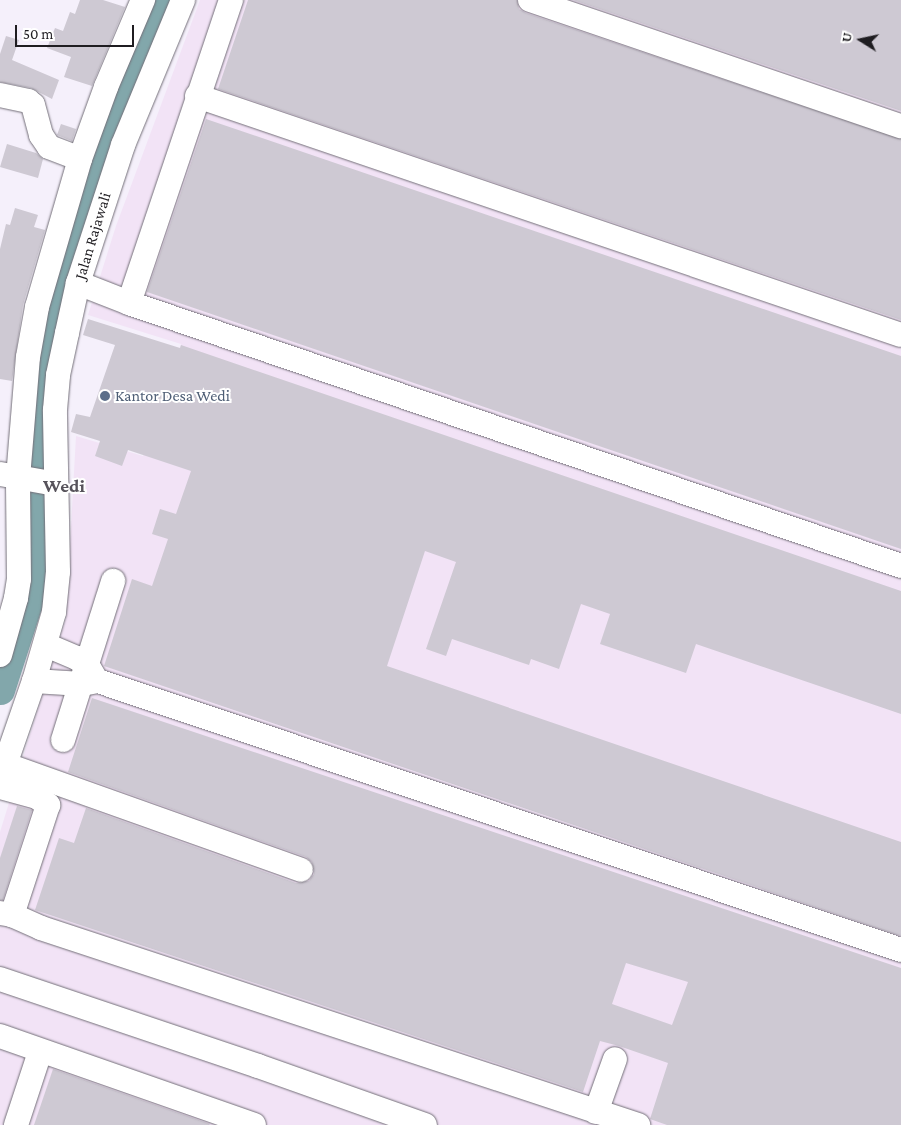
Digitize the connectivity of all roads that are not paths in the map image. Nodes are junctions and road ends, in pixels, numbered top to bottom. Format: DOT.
graph roads {
  1 [pos="143,0"];
  2 [pos="183,0"];
  3 [pos="231,0"];
  4 [pos="530,0"];
  5 [pos="0,95"];
  6 [pos="197,96"];
  7 [pos="901,126"];
  8 [pos="80,159"];
  9 [pos="78,283"];
  10 [pos="129,303"];
  11 [pos="901,335"];
  12 [pos="30,480"];
  13 [pos="901,566"];
  14 [pos="113,581"];
  15 [pos="46,645"];
  16 [pos="0,655"];
  17 [pos="89,677"];
  18 [pos="34,681"];
  19 [pos="63,740"];
  20 [pos="1,777"];
  21 [pos="301,870"];
  22 [pos="6,914"];
  23 [pos="901,950"];
  24 [pos="0,979"];
  25 [pos="0,1036"];
  26 [pos="40,1052"];
  27 [pos="615,1059"];
  28 [pos="596,1112"];
  29 [pos="16,1125"];
  30 [pos="254,1125"];
  31 [pos="425,1125"];
  32 [pos="638,1125"];
  1 -- 8 [label="street"];
  2 -- 9 [label="street, Jalan Rajawali"];
  3 -- 6 [label="street"];
  4 -- 7 [label="street"];
  5 -- 8 [label="street"];
  6 -- 10 [label="street"];
  6 -- 11 [label="street"];
  8 -- 12 [label="street"];
  9 -- 10 [label="street"];
  9 -- 12 [label="street, Jalan Rajawali"];
  10 -- 13 [label="street"];
  12 -- 15 [label="street"];
  12 -- 16 [label="street"];
  14 -- 17 [label="street"];
  15 -- 17 [label="street"];
  15 -- 18 [label="street"];
  17 -- 18 [label="street"];
  17 -- 19 [label="street"];
  17 -- 23 [label="street"];
  18 -- 20 [label="street"];
  20 -- 21 [label="street"];
  20 -- 22 [label="street"];
  22 -- 28 [label="street"];
  24 -- 31 [label="street"];
  25 -- 26 [label="street"];
  26 -- 29 [label="street"];
  26 -- 30 [label="street"];
  27 -- 28 [label="street"];
  28 -- 32 [label="street"];
}
